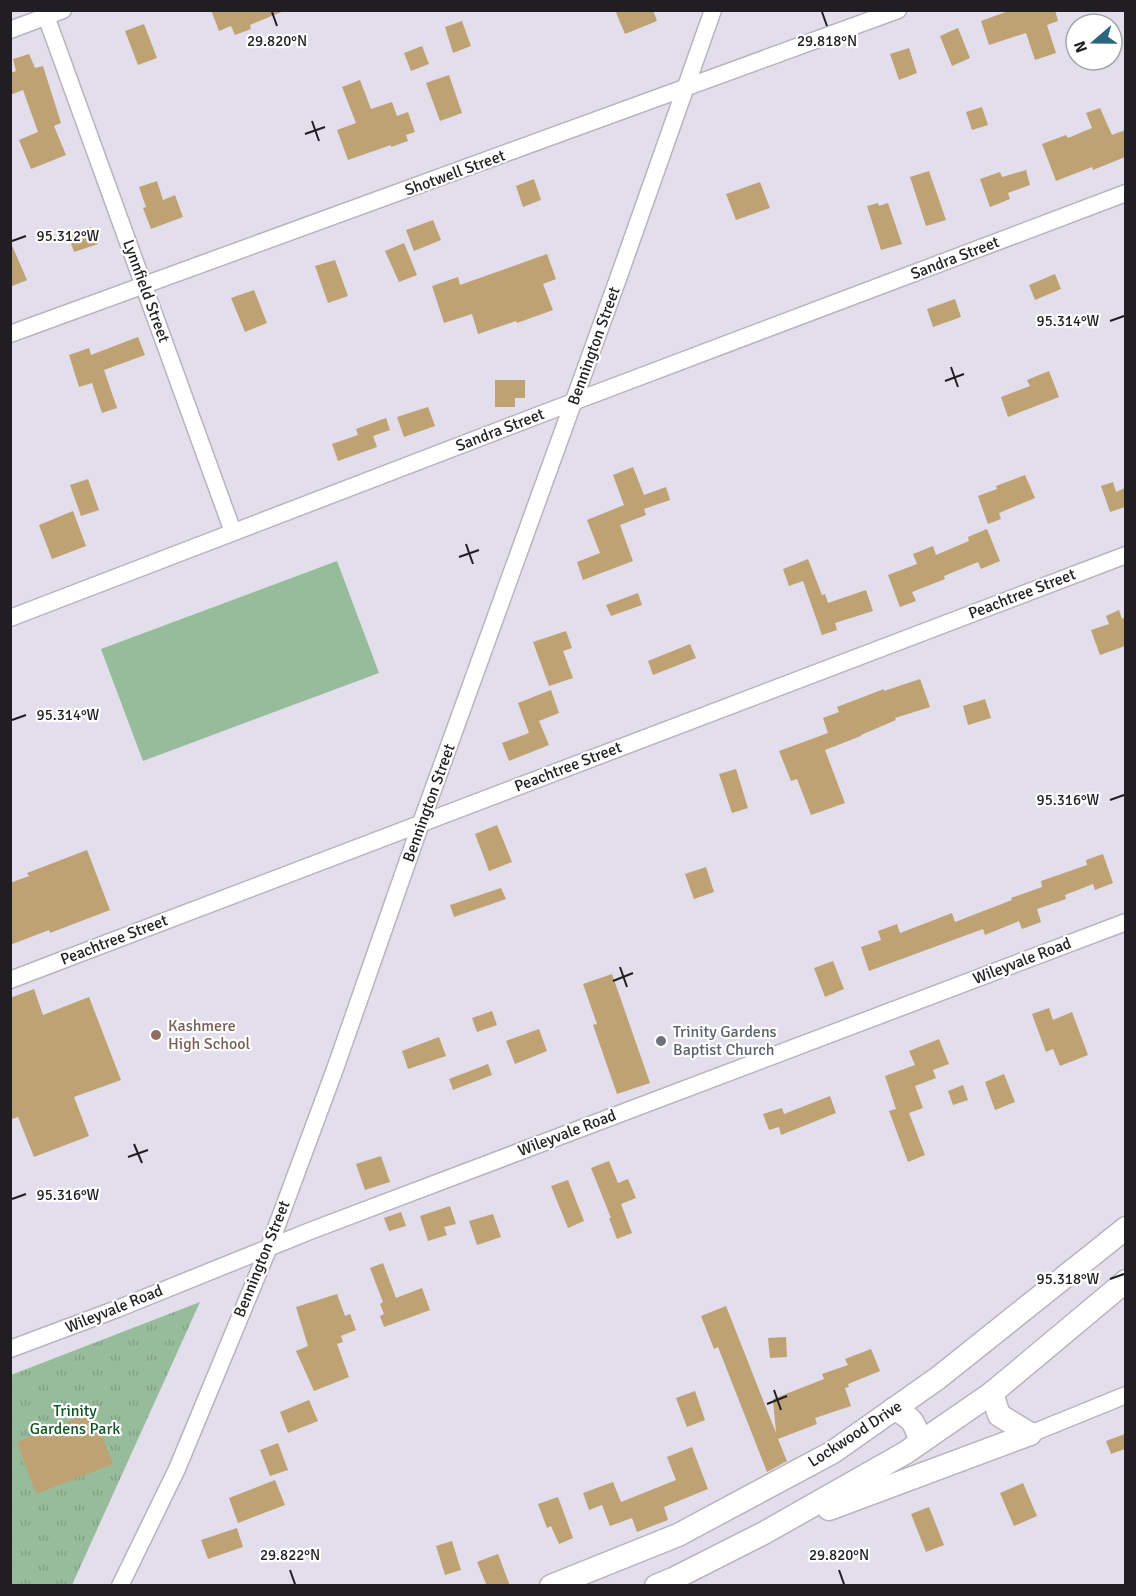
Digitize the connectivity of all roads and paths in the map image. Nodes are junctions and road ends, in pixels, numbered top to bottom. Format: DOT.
graph roads {
  1 [pos="63,10"];
  2 [pos="713,10"];
  3 [pos="898,10"];
  4 [pos="46,16"];
  5 [pos="10,30"];
  6 [pos="684,89"];
  7 [pos="1125,193"];
  8 [pos="144,285"];
  9 [pos="10,334"];
  10 [pos="573,402"];
  11 [pos="233,532"];
  12 [pos="1125,555"];
  13 [pos="10,618"];
  14 [pos="421,823"];
  15 [pos="1125,922"];
  16 [pos="10,980"];
  17 [pos="1125,1228"];
  18 [pos="268,1247"];
  19 [pos="1125,1281"];
  20 [pos="10,1349"];
  21 [pos="992,1393"];
  22 [pos="1125,1395"];
  23 [pos="894,1409"];
  24 [pos="1030,1434"];
  25 [pos="921,1442"];
  26 [pos="764,1533"];
  27 [pos="120,1586"];
  28 [pos="551,1586"];
  29 [pos="656,1586"];
  1 -- 4 [label="street"];
  2 -- 6 [label="street, Bennington Street"];
  3 -- 6 [label="street, Shotwell Street"];
  4 -- 5 [label="street"];
  4 -- 8 [label="street, Lynnfield Street"];
  6 -- 8 [label="street, Shotwell Street"];
  6 -- 10 [label="street, Bennington Street"];
  7 -- 10 [label="street, Sandra Street"];
  8 -- 9 [label="street, Shotwell Street"];
  8 -- 11 [label="street, Lynnfield Street"];
  10 -- 11 [label="street, Sandra Street"];
  10 -- 14 [label="street, Bennington Street"];
  11 -- 13 [label="street, Sandra Street"];
  12 -- 14 [label="street, Peachtree Street"];
  14 -- 16 [label="street, Peachtree Street"];
  14 -- 18 [label="street, Bennington Street"];
  15 -- 18 [label="street, Wileyvale Road"];
  17 -- 23 [label="main road, Lockwood Drive"];
  18 -- 20 [label="street, Wileyvale Road"];
  18 -- 27 [label="street, Bennington Street"];
  19 -- 21 [label="main road"];
  21 -- 24 [label="main road"];
  21 -- 25 [label="main road"];
  22 -- 24 [label="street"];
  23 -- 25 [label="main road"];
  23 -- 28 [label="main road, Lockwood Drive"];
  24 -- 26 [label="main road"];
  25 -- 26 [label="main road"];
  26 -- 29 [label="main road"];
}
